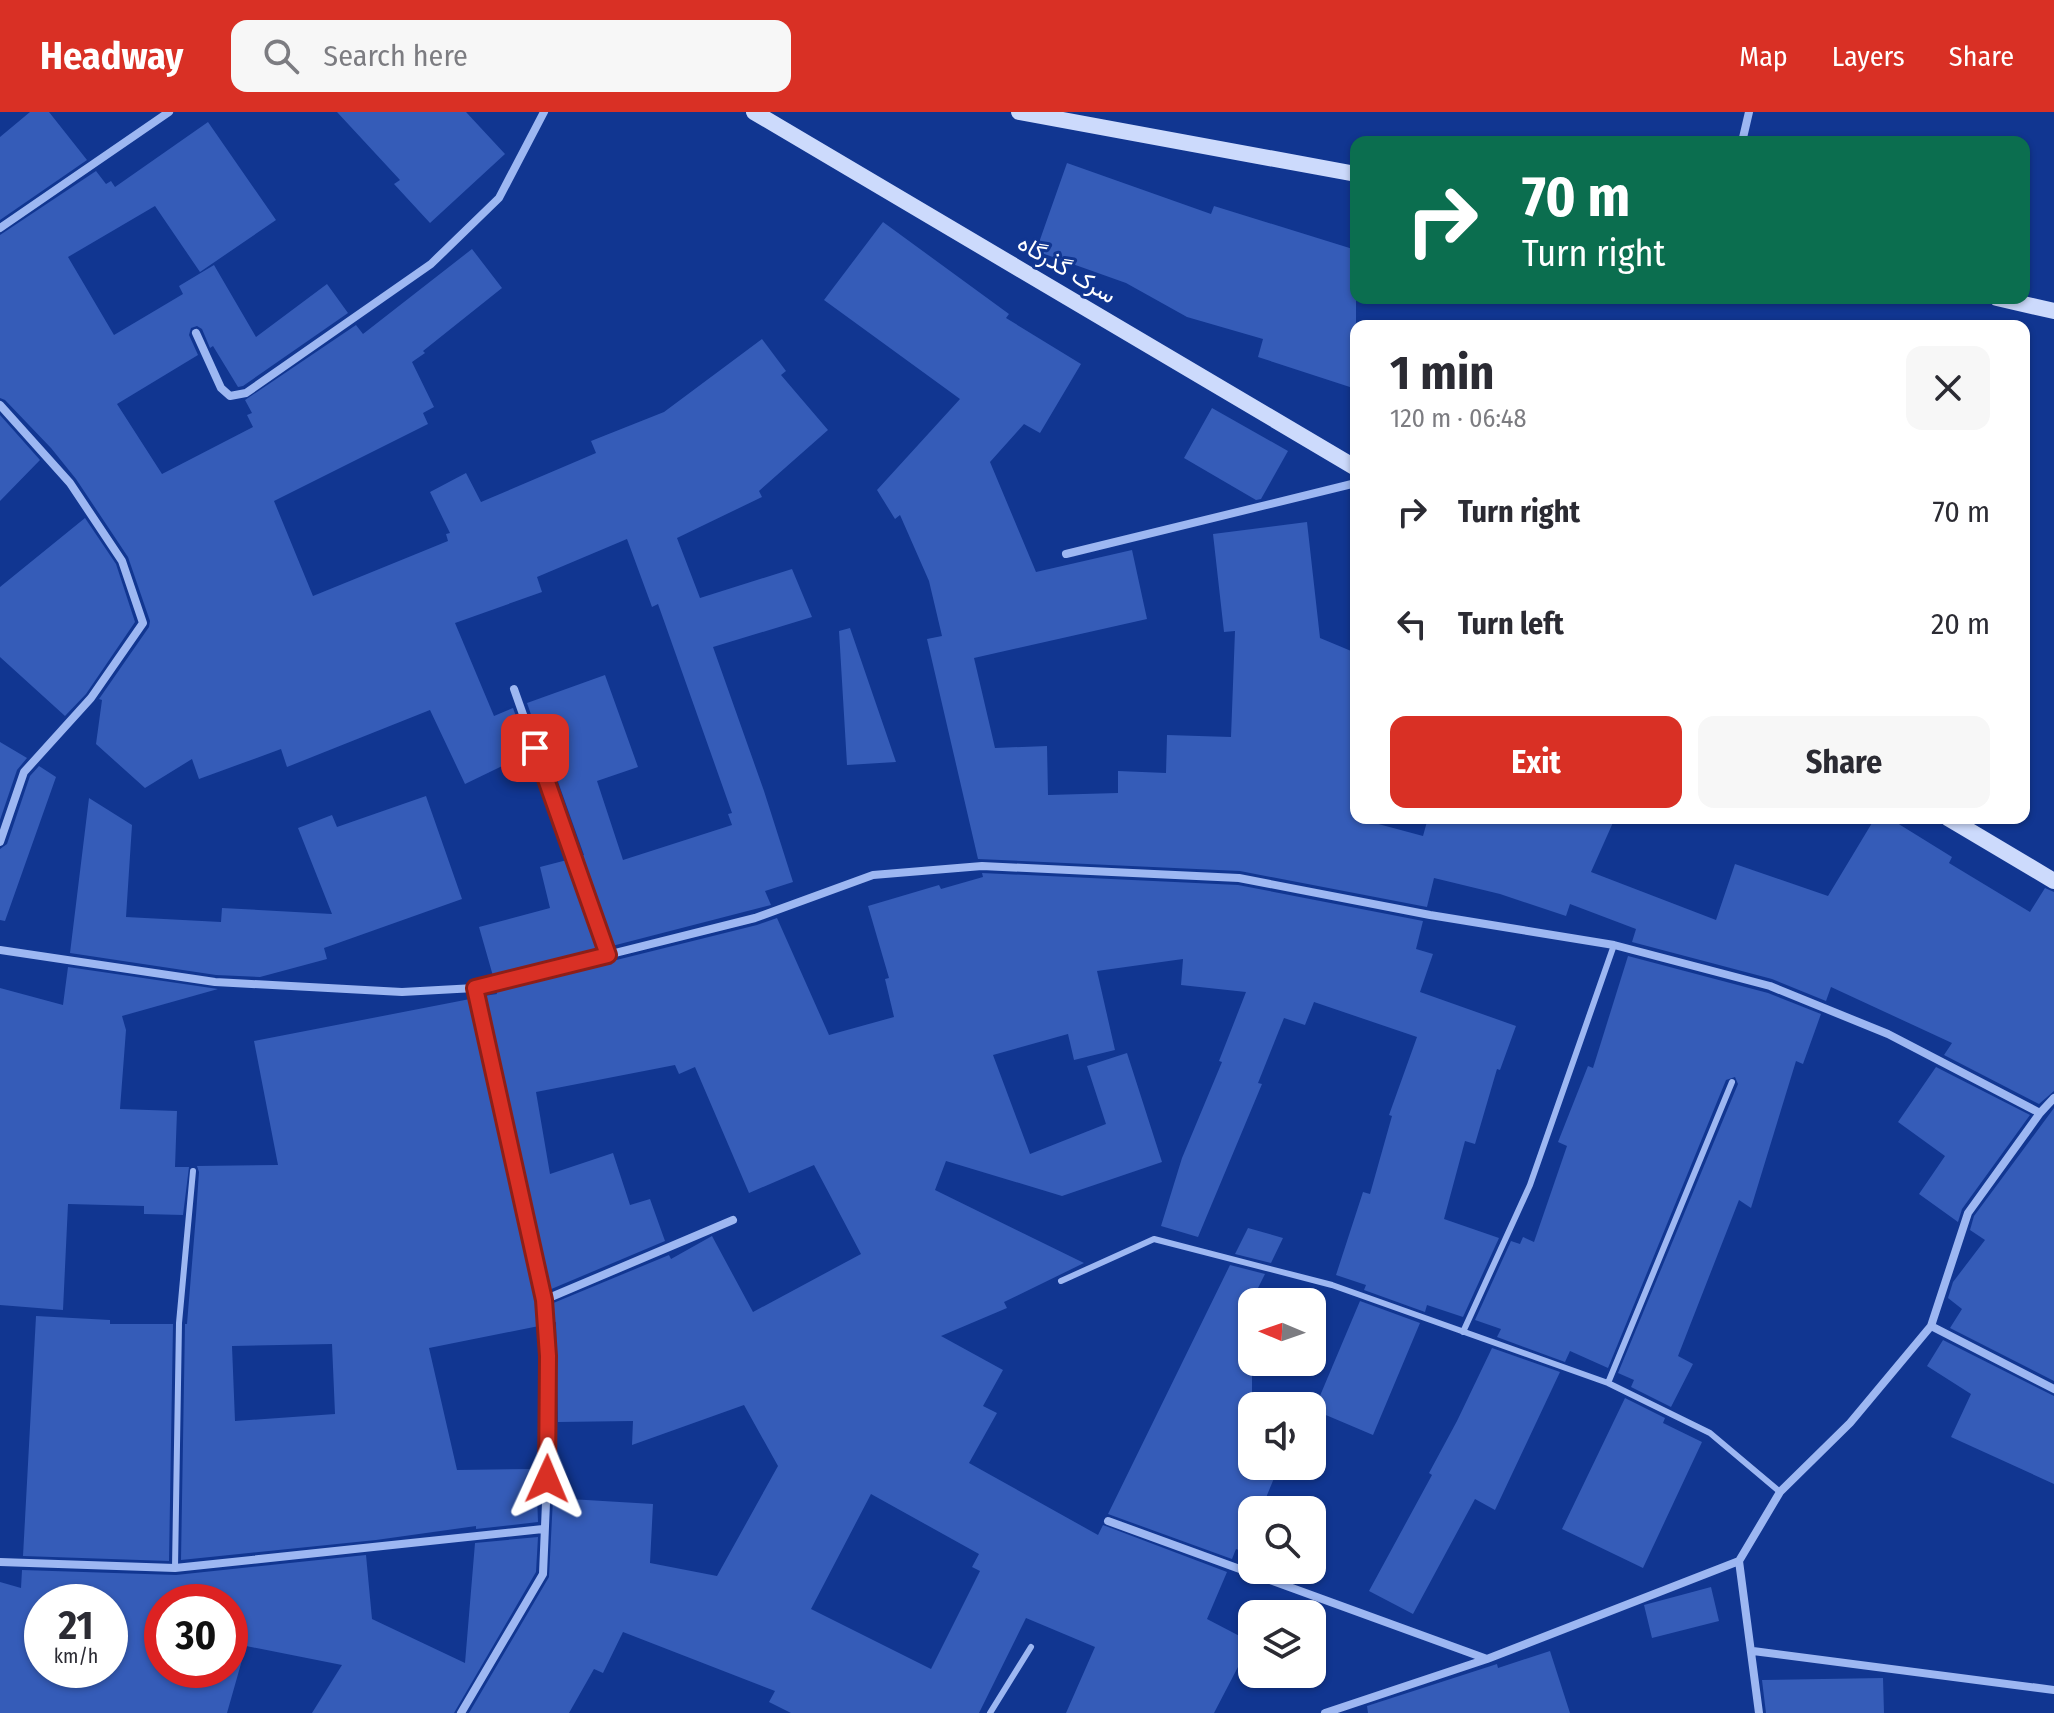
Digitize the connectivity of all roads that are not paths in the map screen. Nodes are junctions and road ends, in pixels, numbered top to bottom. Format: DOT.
graph roads {
  1 [pos="169,112"];
  2 [pos="544,112"];
  3 [pos="754,112"];
  4 [pos="1019,112"];
  5 [pos="1749,112"];
  6 [pos="1743,136"];
  7 [pos="1350,173"];
  8 [pos="0,228"];
  9 [pos="2023,304"];
  10 [pos="2054,311"];
  11 [pos="196,333"];
  12 [pos="0,405"];
  13 [pos="1350,464"];
  14 [pos="1350,484"];
  15 [pos="1066,554"];
  16 [pos="514,689"];
  17 [pos="1958,824"];
  18 [pos="0,842"];
  19 [pos="2054,881"];
  20 [pos="1614,945"];
  21 [pos="0,950"];
  22 [pos="608,955"];
  23 [pos="475,988"];
  24 [pos="1732,1082"];
  25 [pos="2054,1098"];
  26 [pos="2040,1113"];
  27 [pos="193,1171"];
  28 [pos="733,1220"];
  29 [pos="1061,1281"];
  30 [pos="544,1300"];
  31 [pos="1931,1326"];
  32 [pos="1463,1332"];
  33 [pos="1608,1383"];
  34 [pos="2054,1389"];
  35 [pos="1780,1492"];
  36 [pos="1108,1521"];
  37 [pos="543,1529"];
  38 [pos="1739,1561"];
  39 [pos="0,1562"];
  40 [pos="175,1568"];
  41 [pos="1031,1647"];
  42 [pos="1753,1651"];
  43 [pos="1487,1659"];
  44 [pos="2054,1690"];
  45 [pos="461,1713"];
  46 [pos="990,1713"];
  47 [pos="1325,1713"];
  48 [pos="1759,1713"];
  1 -- 8 [label="street"];
  2 -- 11 [label="street"];
  3 -- 13 [label="street, سرک گذرگاه"];
  4 -- 7 [label="street"];
  5 -- 6 [label="street"];
  9 -- 10 [label="street"];
  12 -- 18 [label="street"];
  14 -- 15 [label="street"];
  16 -- 22 [label="street"];
  17 -- 19 [label="street"];
  20 -- 22 [label="street"];
  20 -- 26 [label="street"];
  20 -- 32 [label="lane"];
  21 -- 23 [label="street"];
  22 -- 23 [label="street"];
  23 -- 30 [label="street"];
  24 -- 33 [label="lane"];
  25 -- 26 [label="street"];
  26 -- 31 [label="street"];
  27 -- 40 [label="lane"];
  28 -- 30 [label="street"];
  29 -- 32 [label="lane"];
  30 -- 37 [label="street"];
  31 -- 34 [label="street"];
  31 -- 35 [label="street"];
  32 -- 33 [label="lane"];
  33 -- 35 [label="lane"];
  35 -- 38 [label="street"];
  36 -- 43 [label="street"];
  37 -- 40 [label="street"];
  37 -- 45 [label="street"];
  38 -- 42 [label="street"];
  38 -- 43 [label="street"];
  39 -- 40 [label="street"];
  41 -- 46 [label="lane"];
  42 -- 44 [label="street"];
  42 -- 48 [label="street"];
  43 -- 47 [label="street"];
}
